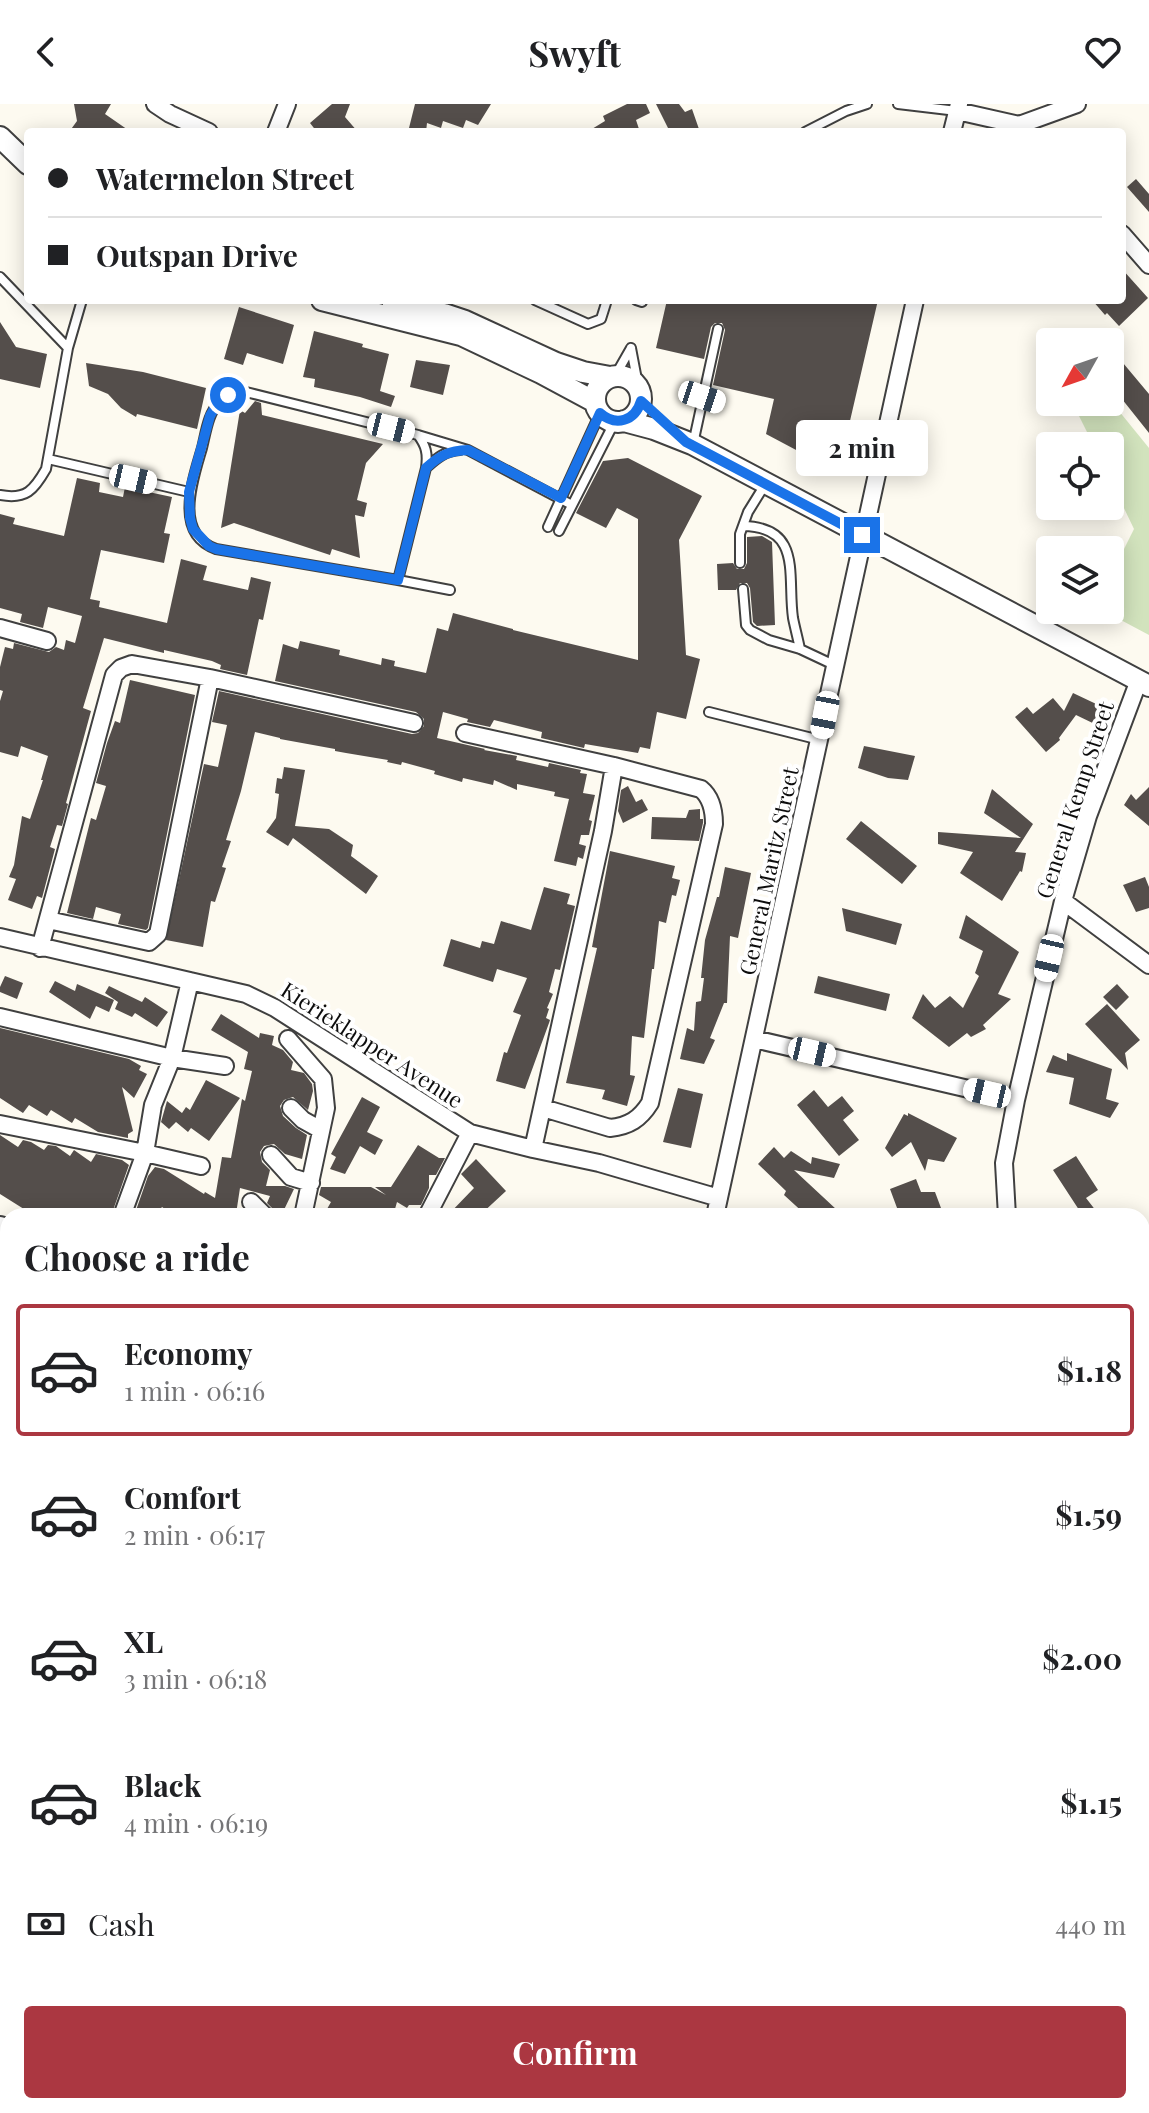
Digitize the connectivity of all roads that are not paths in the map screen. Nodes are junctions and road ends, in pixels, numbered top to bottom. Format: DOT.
graph roads {
  1 [pos="155,104"];
  2 [pos="287,104"];
  3 [pos="867,104"];
  4 [pos="898,104"];
  5 [pos="1077,104"];
  6 [pos="958,108"];
  7 [pos="0,120"];
  8 [pos="200,128"];
  9 [pos="278,128"];
  10 [pos="813,128"];
  11 [pos="953,128"];
  12 [pos="1019,128"];
  13 [pos="1024,128"];
  14 [pos="0,137"];
  15 [pos="24,142"];
  16 [pos="24,160"];
  17 [pos="1126,239"];
  18 [pos="1149,265"];
  19 [pos="0,277"];
  20 [pos="24,302"];
  21 [pos="26,304"];
  22 [pos="81,304"];
  23 [pos="338,304"];
  24 [pos="391,304"];
  25 [pos="544,304"];
  26 [pos="606,304"];
  27 [pos="914,304"];
  28 [pos="718,329"];
  29 [pos="68,348"];
  30 [pos="613,376"];
  31 [pos="687,391"];
  32 [pos="640,396"];
  33 [pos="702,397"];
  34 [pos="717,402"];
  35 [pos="609,414"];
  36 [pos="418,435"];
  37 [pos="689,443"];
  38 [pos="468,450"];
  39 [pos="48,459"];
  40 [pos="426,468"];
  41 [pos="766,483"];
  42 [pos="189,492"];
  43 [pos="0,495"];
  44 [pos="561,498"];
  45 [pos="572,505"];
  46 [pos="743,526"];
  47 [pos="548,527"];
  48 [pos="559,531"];
  49 [pos="862,535"];
  50 [pos="740,563"];
  51 [pos="398,580"];
  52 [pos="743,589"];
  53 [pos="450,590"];
  54 [pos="0,628"];
  55 [pos="47,641"];
  56 [pos="800,649"];
  57 [pos="834,665"];
  58 [pos="210,678"];
  59 [pos="1144,683"];
  60 [pos="709,712"];
  61 [pos="414,723"];
  62 [pos="465,733"];
  63 [pos="820,740"];
  64 [pos="614,766"];
  65 [pos="1063,901"];
  66 [pos="48,920"];
  67 [pos="0,937"];
  68 [pos="40,948"];
  69 [pos="1149,965"];
  70 [pos="190,981"];
  71 [pos="0,1017"];
  72 [pos="288,1039"];
  73 [pos="754,1039"];
  74 [pos="172,1058"];
  75 [pos="225,1066"];
  76 [pos="1016,1100"];
  77 [pos="291,1108"];
  78 [pos="543,1108"];
  79 [pos="0,1124"];
  80 [pos="321,1130"];
  81 [pos="470,1133"];
  82 [pos="533,1149"];
  83 [pos="145,1153"];
  84 [pos="271,1155"];
  85 [pos="201,1166"];
  86 [pos="311,1183"];
  87 [pos="719,1198"];
  88 [pos="251,1202"];
  89 [pos="125,1208"];
  90 [pos="257,1208"];
  91 [pos="305,1208"];
  92 [pos="431,1208"];
  93 [pos="717,1208"];
  94 [pos="1007,1208"];
  95 [pos="0,1359"];
  96 [pos="0,1428"];
  1 -- 8 [label="street"];
  2 -- 9 [label="street"];
  3 -- 10 [label="lane"];
  4 -- 6 [label="lane"];
  5 -- 13 [label="street"];
  6 -- 11 [label="street"];
  6 -- 12 [label="street"];
  7 -- 15 [label="street"];
  14 -- 16 [label="street"];
  17 -- 18 [label="street"];
  19 -- 20 [label="lane"];
  21 -- 29 [label="lane"];
  22 -- 29 [label="lane"];
  23 -- 35 [label="street"];
  24 -- 30 [label="street"];
  25 -- 26 [label="lane"];
  27 -- 49 [label="street, General Maritz Street"];
  28 -- 33 [label="lane"];
  29 -- 39 [label="lane"];
  30 -- 32 [label="street"];
  30 -- 32 [label="lane"];
  30 -- 35 [label="street"];
  31 -- 33 [label="lane"];
  32 -- 35 [label="street"];
  32 -- 37 [label="street"];
  33 -- 34 [label="lane"];
  33 -- 37 [label="lane"];
  35 -- 37 [label="street"];
  35 -- 44 [label="lane"];
  35 -- 45 [label="lane"];
  36 -- 38 [label="lane"];
  36 -- 40 [label="lane"];
  36 -- 42 [label="lane"];
  37 -- 41 [label="street"];
  38 -- 40 [label="lane"];
  38 -- 44 [label="lane"];
  39 -- 42 [label="lane"];
  39 -- 43 [label="lane"];
  40 -- 51 [label="lane"];
  41 -- 46 [label="lane"];
  41 -- 49 [label="street"];
  42 -- 51 [label="lane"];
  44 -- 45 [label="lane"];
  44 -- 47 [label="lane"];
  45 -- 48 [label="lane"];
  46 -- 50 [label="lane"];
  46 -- 56 [label="lane"];
  49 -- 57 [label="street, General Maritz Street"];
  49 -- 59 [label="street"];
  51 -- 53 [label="lane"];
  52 -- 56 [label="lane"];
  54 -- 55 [label="street"];
  56 -- 57 [label="lane"];
  57 -- 63 [label="street, General Maritz Street"];
  58 -- 61 [label="street"];
  58 -- 66 [label="street"];
  58 -- 66 [label="street"];
  59 -- 65 [label="street, General Kemp Street"];
  60 -- 63 [label="lane"];
  62 -- 64 [label="street"];
  63 -- 73 [label="street, General Maritz Street"];
  64 -- 78 [label="street"];
  64 -- 78 [label="street"];
  65 -- 69 [label="street"];
  65 -- 76 [label="street, General Kemp Street"];
  66 -- 68 [label="street"];
  67 -- 68 [label="street, Kierieklapper Avenue"];
  68 -- 70 [label="street, Kierieklapper Avenue"];
  70 -- 74 [label="street"];
  70 -- 81 [label="street, Kierieklapper Avenue"];
  71 -- 74 [label="street"];
  72 -- 80 [label="street"];
  73 -- 76 [label="street"];
  73 -- 87 [label="street, General Maritz Street"];
  74 -- 75 [label="street"];
  74 -- 83 [label="street"];
  76 -- 94 [label="street, General Kemp Street"];
  77 -- 80 [label="street"];
  78 -- 82 [label="street"];
  79 -- 83 [label="street"];
  80 -- 86 [label="street"];
  81 -- 82 [label="street, Kierieklapper Avenue"];
  81 -- 92 [label="street"];
  82 -- 87 [label="street, Kierieklapper Avenue"];
  83 -- 85 [label="street"];
  83 -- 89 [label="street"];
  84 -- 86 [label="street"];
  86 -- 91 [label="street"];
  87 -- 93 [label="street, General Maritz Street"];
  88 -- 90 [label="street"];
  95 -- 96 [label="street"];
}
